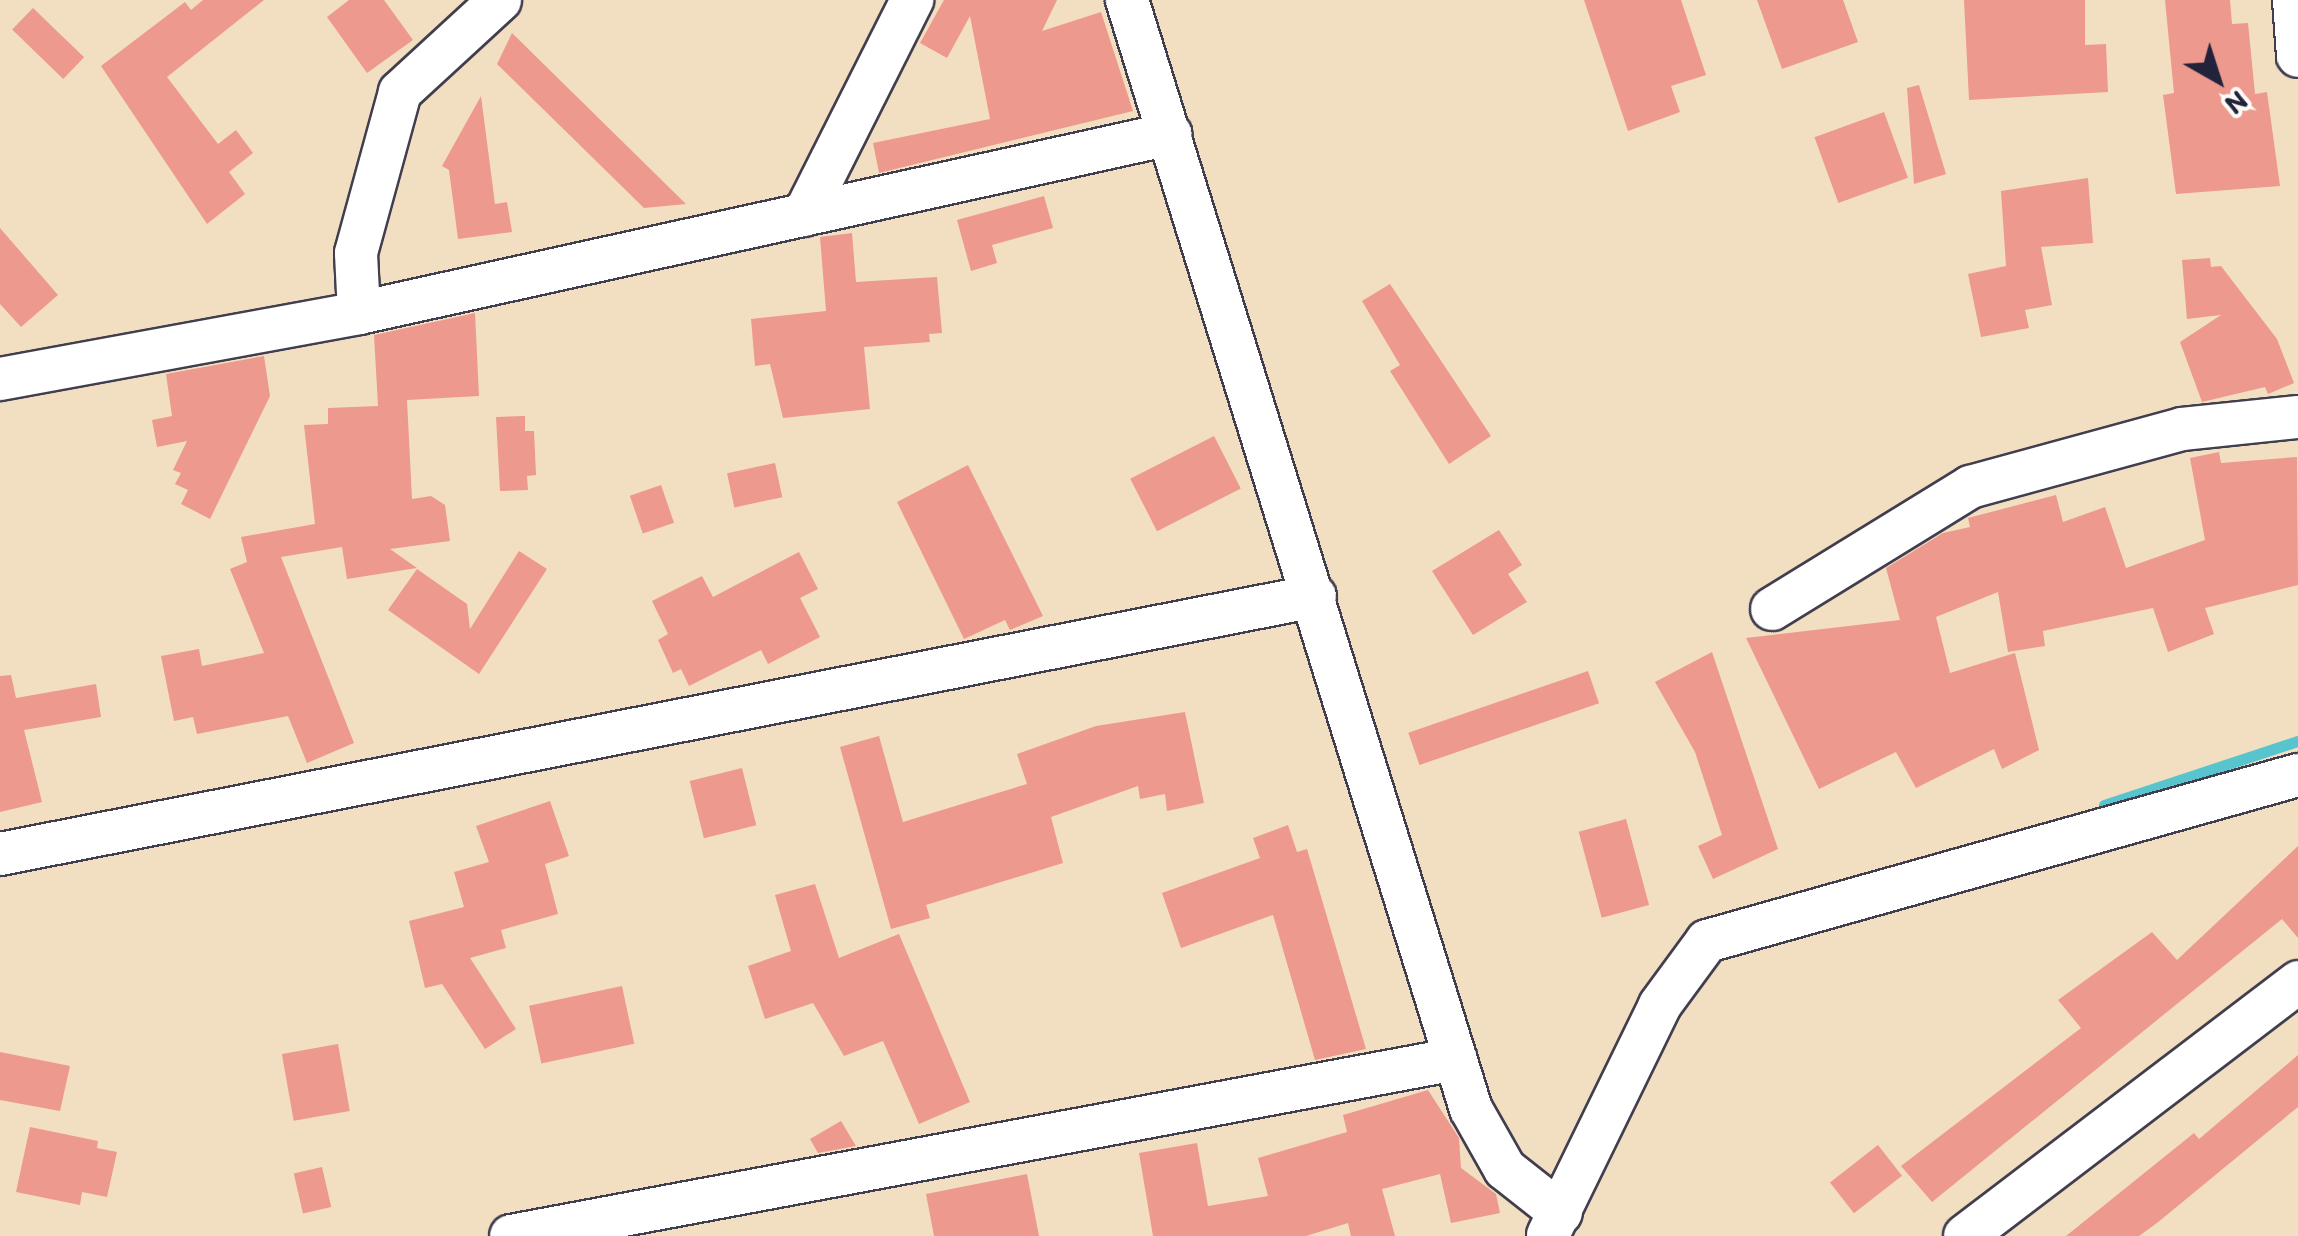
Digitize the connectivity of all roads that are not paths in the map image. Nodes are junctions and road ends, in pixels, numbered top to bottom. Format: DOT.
graph roads {
  1 [pos="500,0"];
  2 [pos="912,0"];
  3 [pos="1127,0"];
  4 [pos="2294,0"];
  5 [pos="2298,56"];
  6 [pos="1170,134"];
  7 [pos="804,215"];
  8 [pos="359,313"];
  9 [pos="0,379"];
  10 [pos="2298,417"];
  11 [pos="1316,596"];
  12 [pos="1772,609"];
  13 [pos="2298,775"];
  14 [pos="0,854"];
  15 [pos="2298,982"];
  16 [pos="1456,1059"];
  17 [pos="1554,1224"];
  18 [pos="512,1236"];
  19 [pos="1966,1236"];
  1 -- 8 [label="street"];
  2 -- 7 [label="street"];
  3 -- 6 [label="street"];
  4 -- 5 [label="street"];
  6 -- 7 [label="street"];
  6 -- 11 [label="street"];
  7 -- 8 [label="street"];
  8 -- 9 [label="street"];
  10 -- 12 [label="street"];
  11 -- 14 [label="street"];
  11 -- 16 [label="street"];
  13 -- 17 [label="street"];
  15 -- 19 [label="street"];
  16 -- 17 [label="street"];
  16 -- 18 [label="street"];
}
